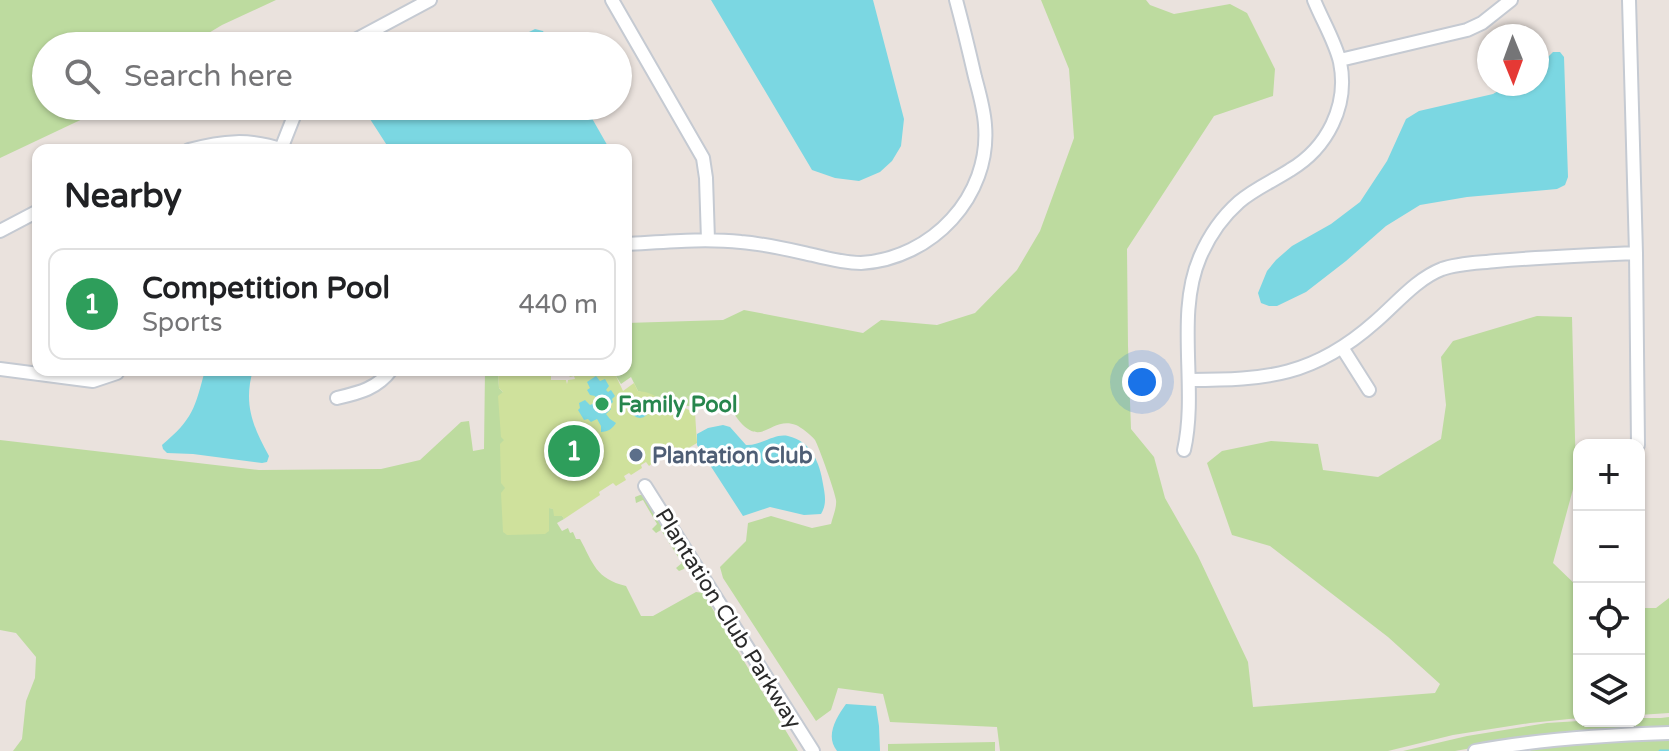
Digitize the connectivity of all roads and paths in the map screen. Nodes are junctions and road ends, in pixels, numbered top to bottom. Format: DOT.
graph roads {
  1 [pos="430,0"];
  2 [pos="612,0"];
  3 [pos="956,0"];
  4 [pos="1314,0"];
  5 [pos="1511,0"];
  6 [pos="1629,0"];
  7 [pos="370,32"];
  8 [pos="630,32"];
  9 [pos="632,35"];
  10 [pos="1340,60"];
  11 [pos="293,120"];
  12 [pos="211,144"];
  13 [pos="263,144"];
  14 [pos="284,144"];
  15 [pos="32,214"];
  16 [pos="0,231"];
  17 [pos="708,240"];
  18 [pos="632,244"];
  19 [pos="1636,253"];
  20 [pos="1343,349"];
  21 [pos="0,369"];
  22 [pos="32,373"];
  23 [pos="54,376"];
  24 [pos="108,376"];
  25 [pos="387,376"];
  26 [pos="1189,380"];
  27 [pos="1369,390"];
  28 [pos="337,398"];
  29 [pos="1638,439"];
  30 [pos="1184,450"];
  31 [pos="645,486"];
  32 [pos="1669,733"];
  33 [pos="813,751"];
  34 [pos="1475,751"];
  1 -- 7 [label="street"];
  2 -- 8 [label="street"];
  3 -- 17 [label="street"];
  4 -- 10 [label="street"];
  5 -- 10 [label="street"];
  6 -- 19 [label="street"];
  9 -- 17 [label="street"];
  10 -- 26 [label="street"];
  11 -- 14 [label="street"];
  12 -- 13 [label="street"];
  15 -- 16 [label="street"];
  17 -- 18 [label="street"];
  19 -- 20 [label="street"];
  19 -- 29 [label="street"];
  20 -- 26 [label="street"];
  20 -- 27 [label="street"];
  21 -- 22 [label="street"];
  23 -- 24 [label="street"];
  25 -- 28 [label="street"];
  26 -- 30 [label="street"];
  31 -- 33 [label="street, Plantation Club Parkway"];
  32 -- 34 [label="street"];
}
